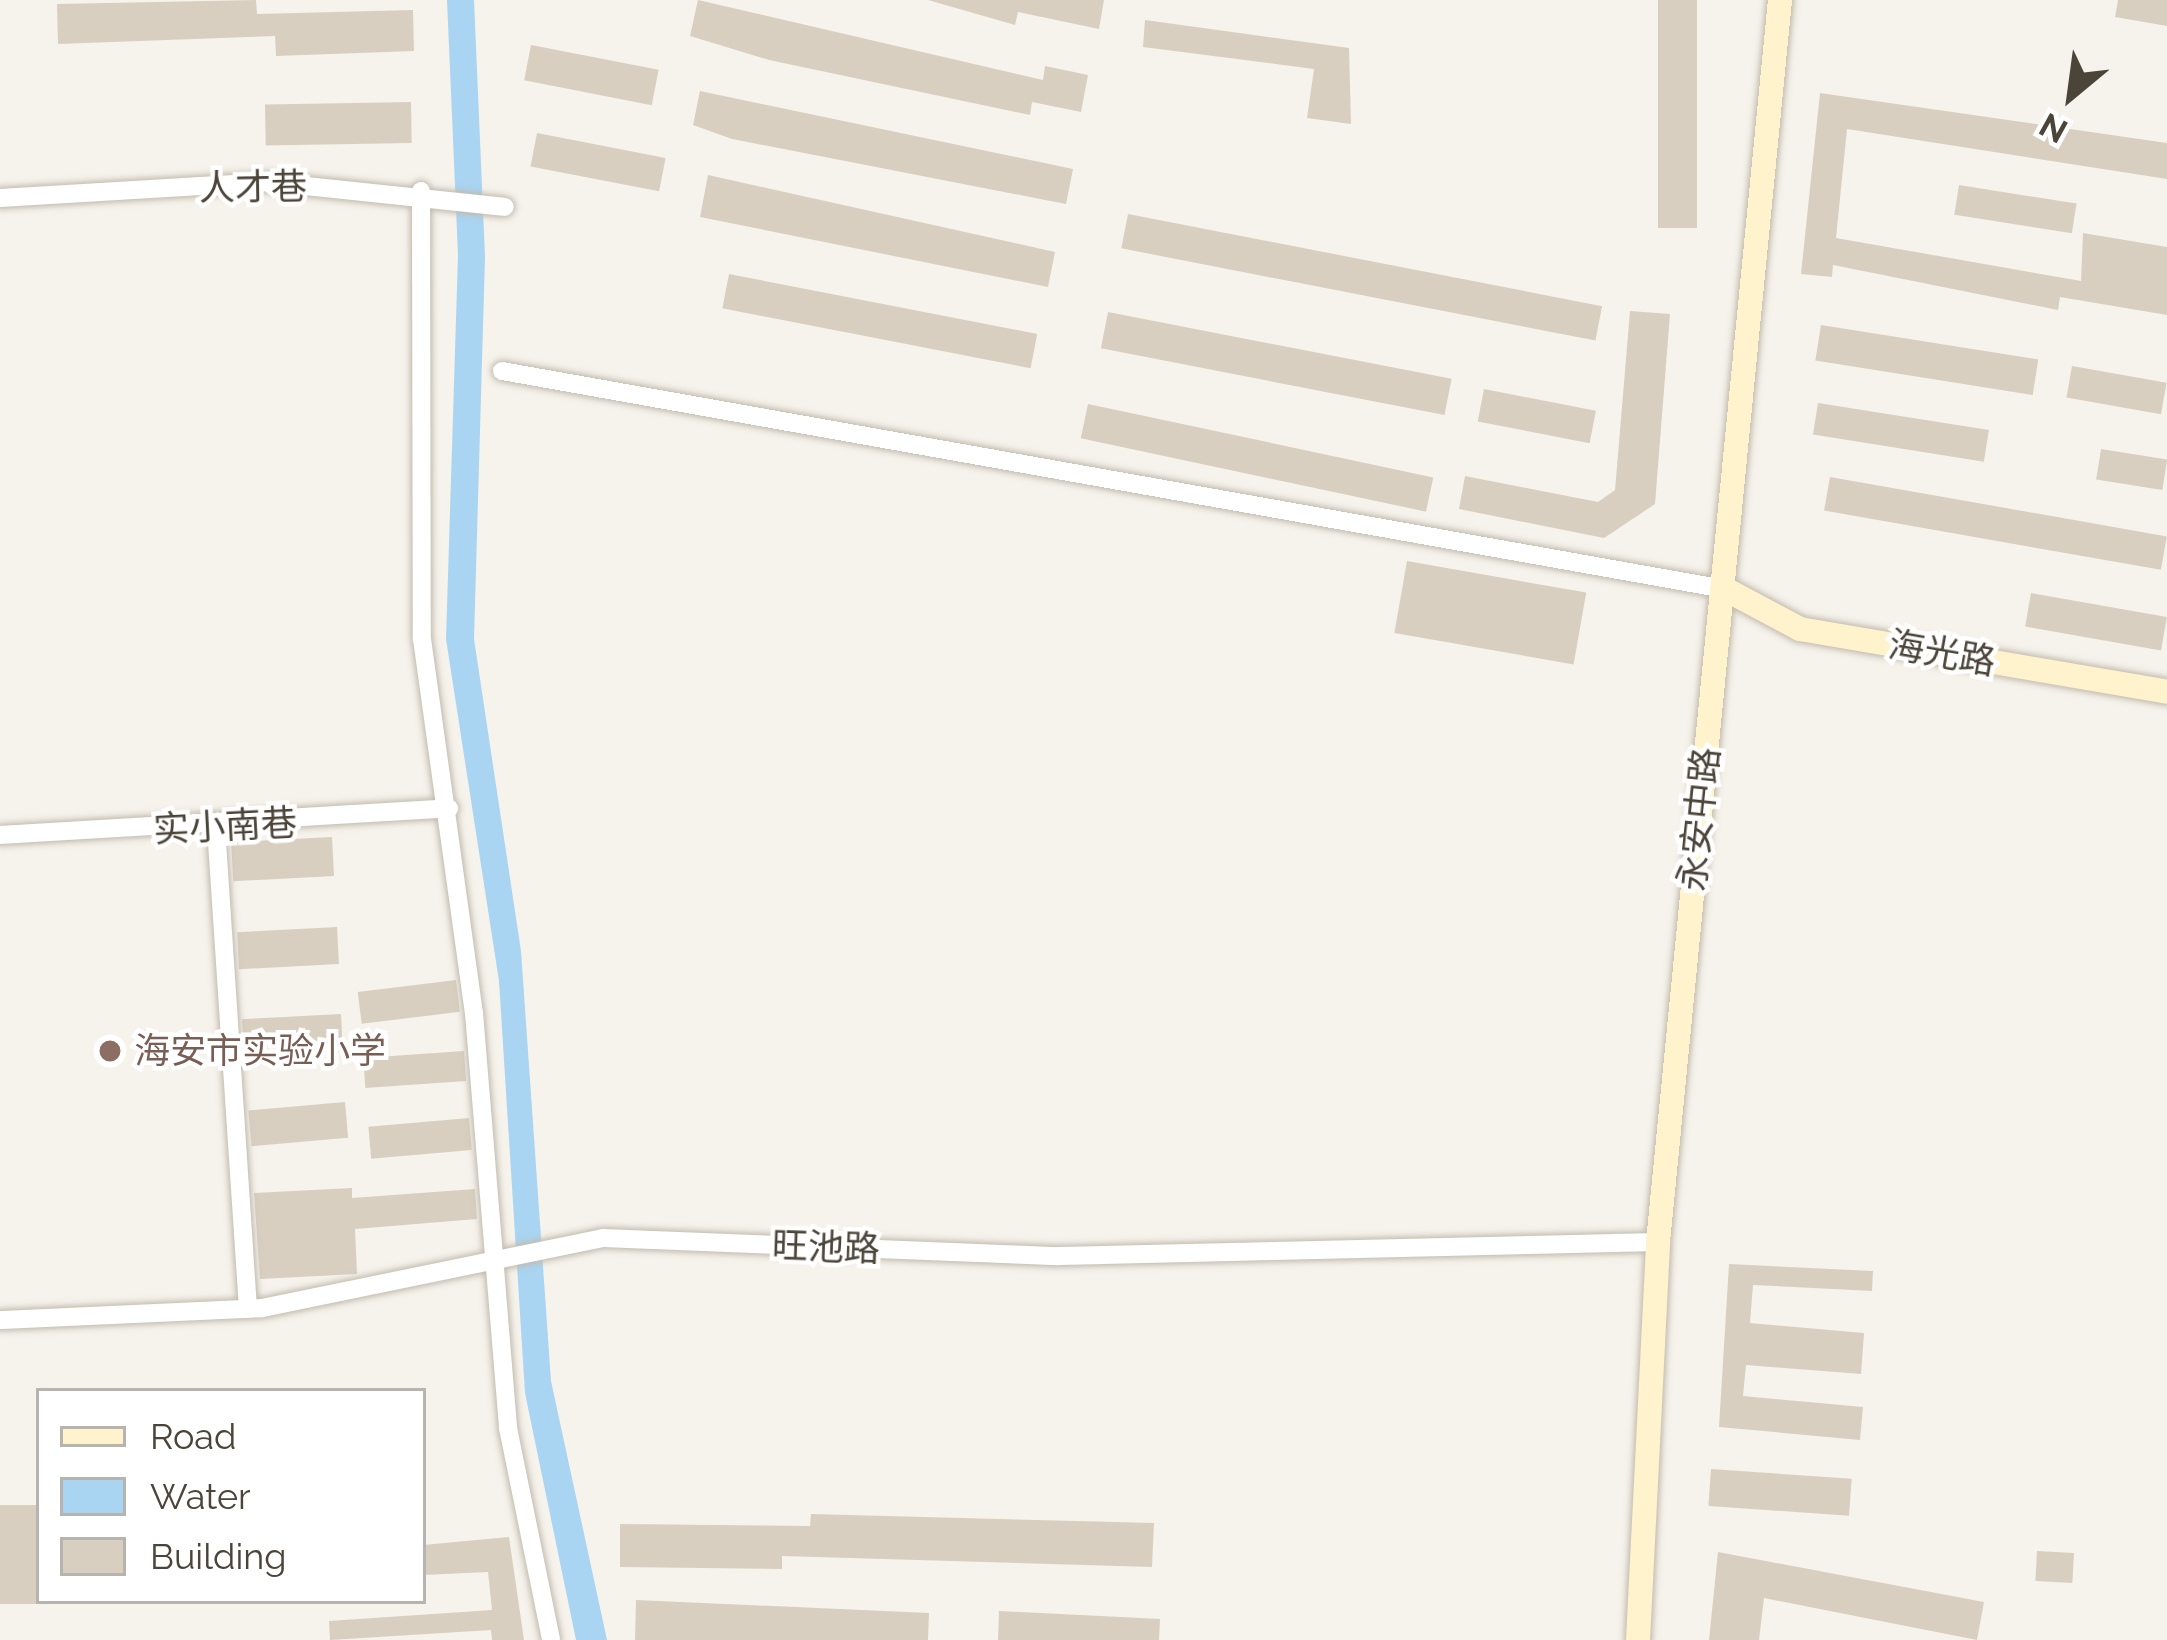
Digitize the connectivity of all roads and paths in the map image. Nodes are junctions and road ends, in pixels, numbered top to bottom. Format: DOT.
graph roads {
  1 [pos="1780,0"];
  2 [pos="428,193"];
  3 [pos="0,198"];
  4 [pos="501,206"];
  5 [pos="502,371"];
  6 [pos="1725,590"];
  7 [pos="2167,692"];
  8 [pos="449,808"];
  9 [pos="216,826"];
  10 [pos="0,835"];
  11 [pos="1658,1242"];
  12 [pos="490,1257"];
  13 [pos="248,1309"];
  14 [pos="0,1320"];
  15 [pos="551,1640"];
  16 [pos="1638,1640"];
  1 -- 6 [label="street, 永安中路"];
  2 -- 3 [label="street, 人才巷"];
  2 -- 4 [label="street, 人才巷"];
  2 -- 8 [label="street"];
  5 -- 6 [label="street"];
  6 -- 7 [label="street, 海光路"];
  6 -- 11 [label="street, 永安中路"];
  8 -- 9 [label="street, 实小南巷"];
  8 -- 12 [label="street"];
  9 -- 10 [label="street, 实小南巷"];
  9 -- 13 [label="street"];
  11 -- 12 [label="street, 旺池路"];
  11 -- 16 [label="street, 永安中路"];
  12 -- 13 [label="street, 旺池路"];
  12 -- 15 [label="street"];
  13 -- 14 [label="street, 旺池路"];
}
